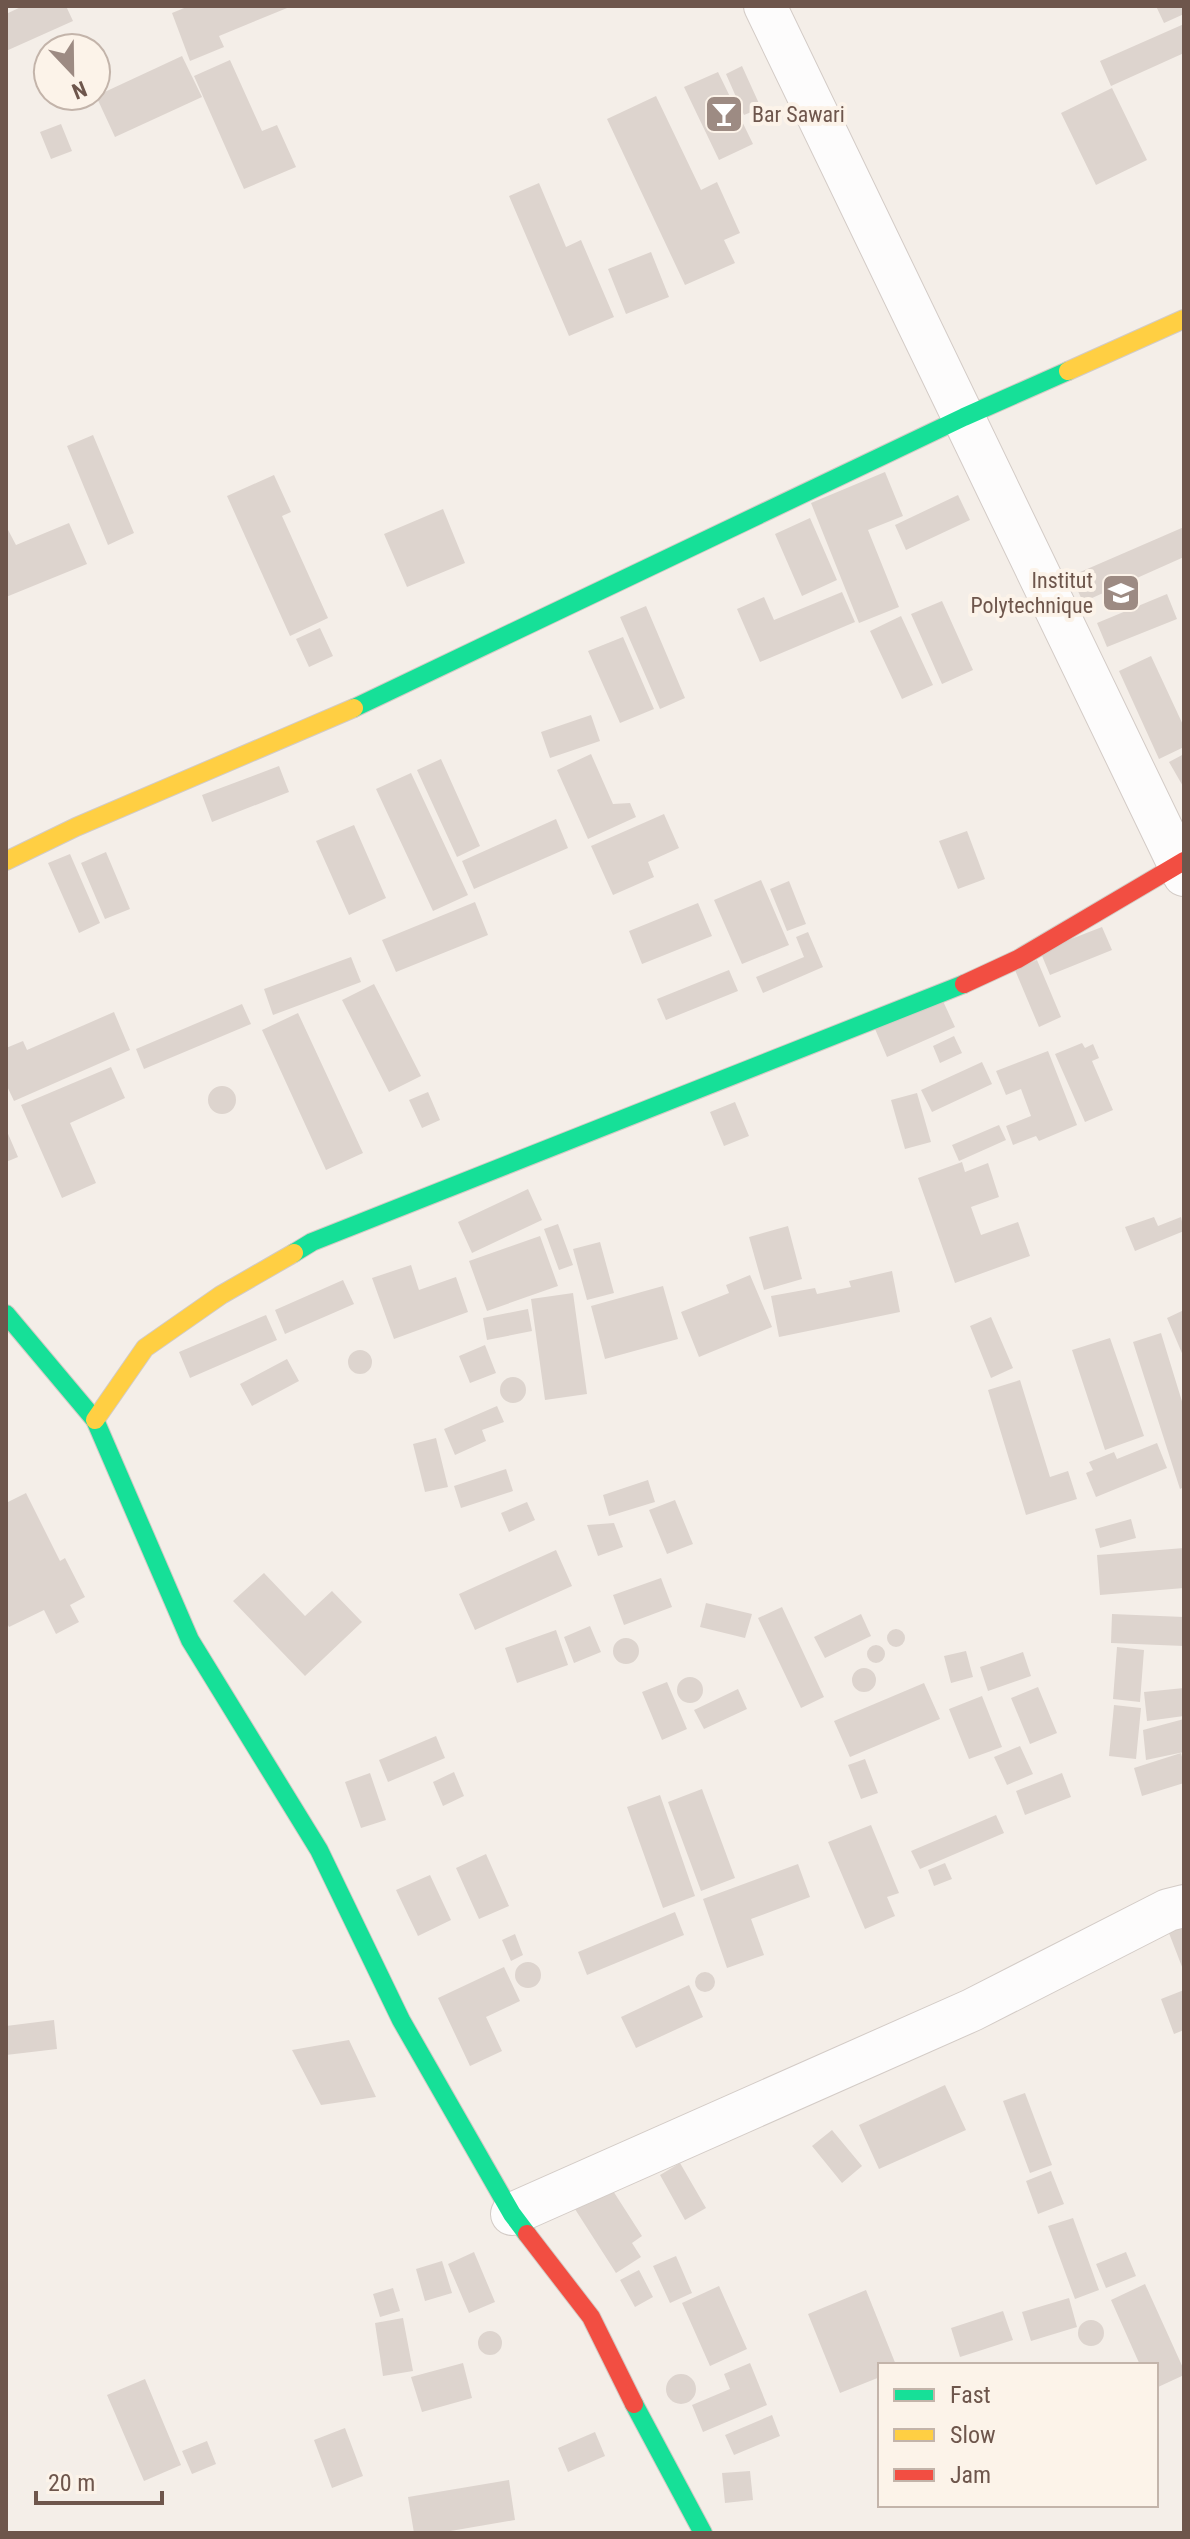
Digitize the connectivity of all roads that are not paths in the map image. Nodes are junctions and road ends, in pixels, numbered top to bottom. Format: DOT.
graph roads {
  1 [pos="765,6"];
  2 [pos="1184,319"];
  3 [pos="964,417"];
  4 [pos="6,861"];
  5 [pos="1182,867"];
  6 [pos="6,1314"];
  7 [pos="95,1420"];
  8 [pos="1184,1906"];
  9 [pos="512,2214"];
  10 [pos="703,2533"];
  1 -- 3 [label="street"];
  2 -- 3 [label="street"];
  3 -- 4 [label="street"];
  3 -- 5 [label="street"];
  5 -- 7 [label="street"];
  6 -- 7 [label="street"];
  7 -- 9 [label="street"];
  8 -- 9 [label="street"];
  9 -- 10 [label="street"];
}
